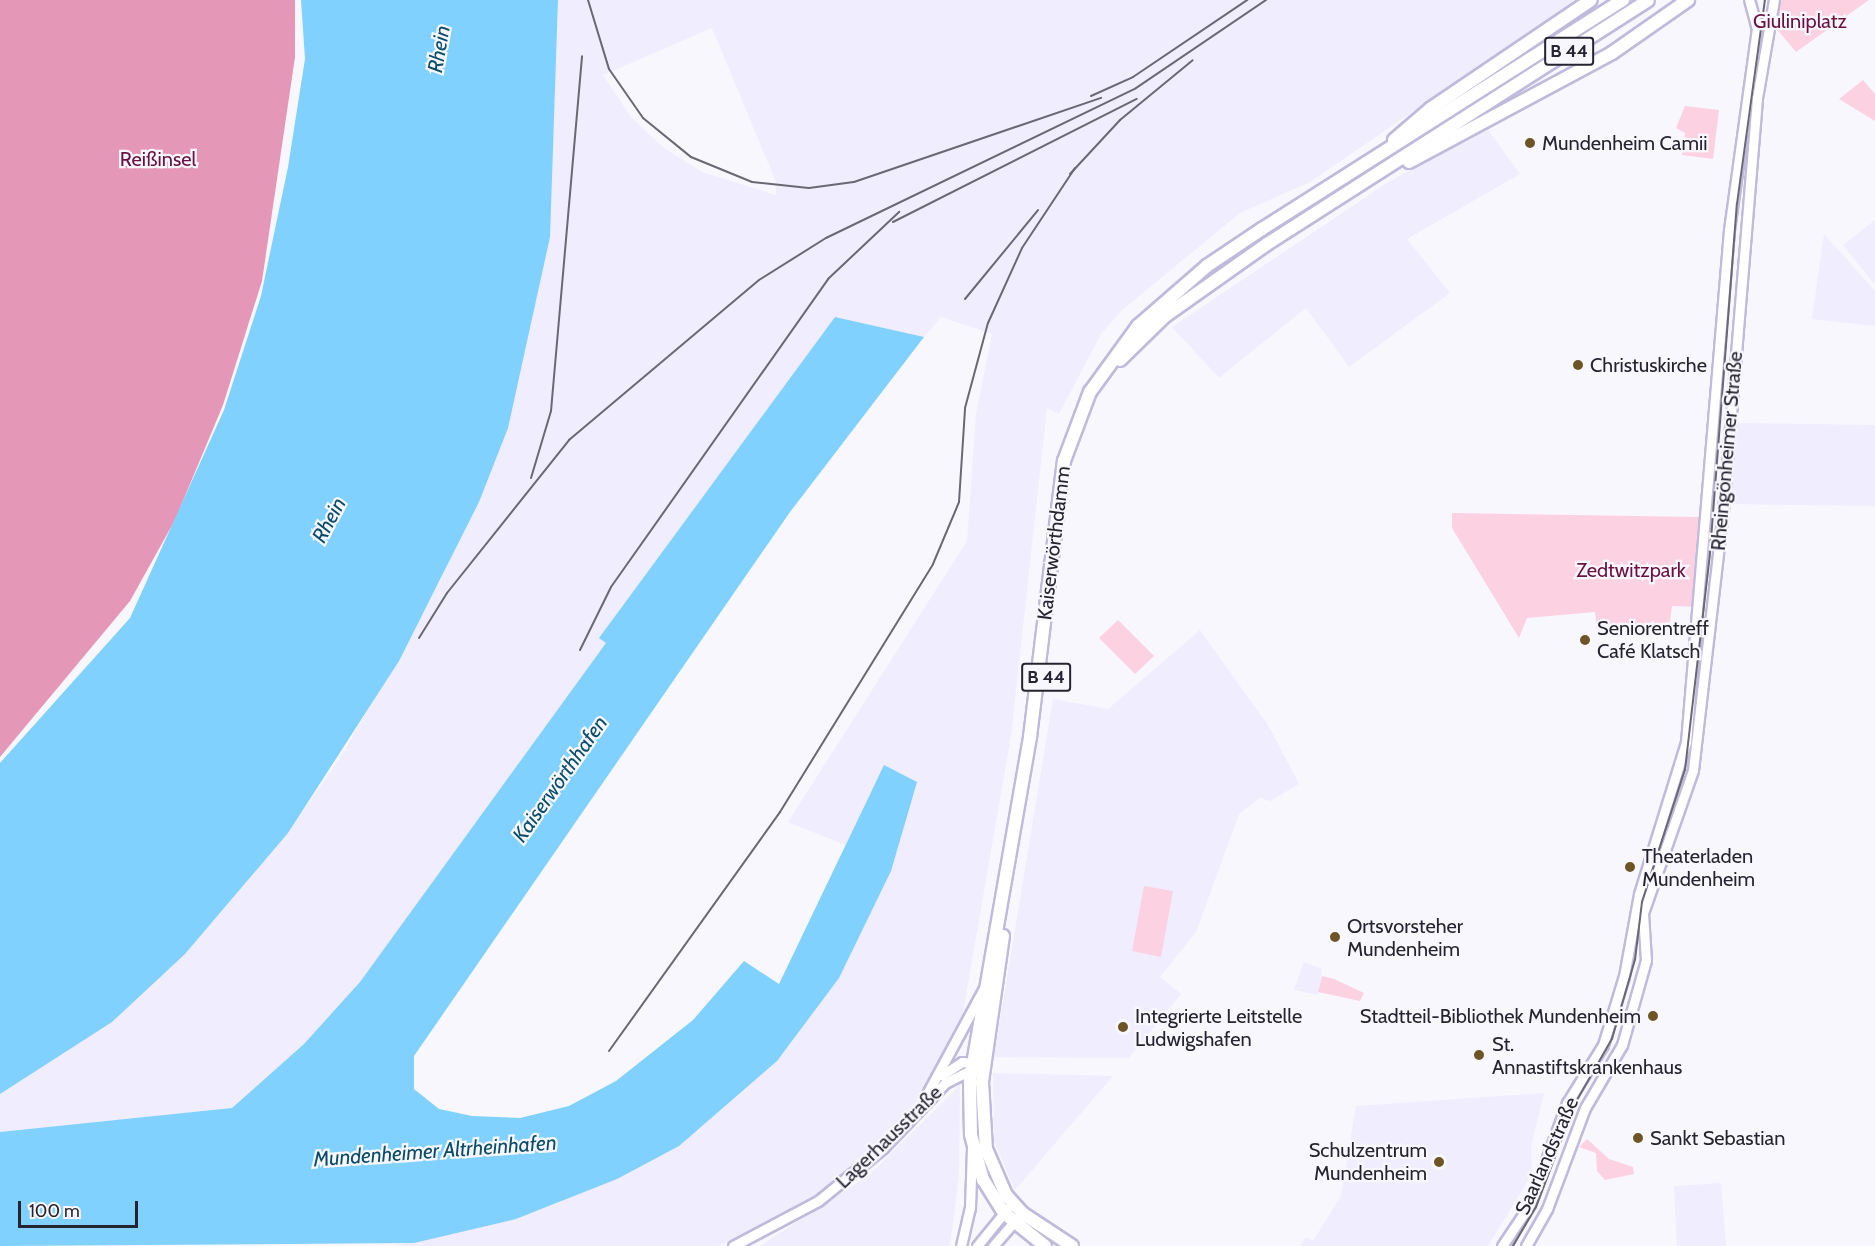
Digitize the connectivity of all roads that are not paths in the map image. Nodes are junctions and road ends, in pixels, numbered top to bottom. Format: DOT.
graph roads {
  1 [pos="1591,0"];
  2 [pos="1623,0"];
  3 [pos="1648,0"];
  4 [pos="1688,0"];
  5 [pos="1749,0"];
  6 [pos="1774,0"];
  7 [pos="1379,155"];
  8 [pos="1356,187"];
  9 [pos="1639,894"];
  10 [pos="1653,896"];
  11 [pos="984,988"];
  12 [pos="975,1065"];
  13 [pos="938,1078"];
  14 [pos="918,1107"];
  15 [pos="972,1143"];
  16 [pos="1012,1203"];
  17 [pos="1004,1213"];
  18 [pos="1017,1218"];
  19 [pos="733,1246"];
  20 [pos="961,1246"];
  21 [pos="978,1246"];
  22 [pos="993,1246"];
  23 [pos="1045,1246"];
  24 [pos="1072,1246"];
  25 [pos="1502,1246"];
  26 [pos="1526,1246"];
  1 -- 7 [label="main road"];
  2 -- 7 [label="main road, B 44"];
  3 -- 8 [label="main road, B 44"];
  4 -- 8 [label="main road"];
  5 -- 9 [label="street, Rheingönheimer Straße"];
  6 -- 10 [label="street, Rheingönheimer Straße"];
  7 -- 11 [label="main road, Kaiserwörthdamm / B 44"];
  8 -- 12 [label="main road, Kaiserwörthdamm / B 44"];
  9 -- 25 [label="street, Saarlandstraße"];
  10 -- 26 [label="street, Saarlandstraße"];
  11 -- 12 [label="main road, Kaiserwörthdamm / B 44"];
  11 -- 13 [label="street"];
  12 -- 13 [label="street"];
  12 -- 14 [label="street, Lagerhausstraße"];
  12 -- 15 [label="main road, B 44"];
  12 -- 16 [label="main road, B 44"];
  13 -- 14 [label="street"];
  14 -- 19 [label="street, Lagerhausstraße"];
  15 -- 17 [label="main road, B 44"];
  15 -- 20 [label="street"];
  16 -- 17 [label="street"];
  16 -- 18 [label="main road, B 44"];
  17 -- 18 [label="main road, B 44"];
  17 -- 21 [label="street"];
  18 -- 22 [label="street"];
  18 -- 23 [label="main road, B 44"];
  18 -- 24 [label="main road, B 44"];
}
